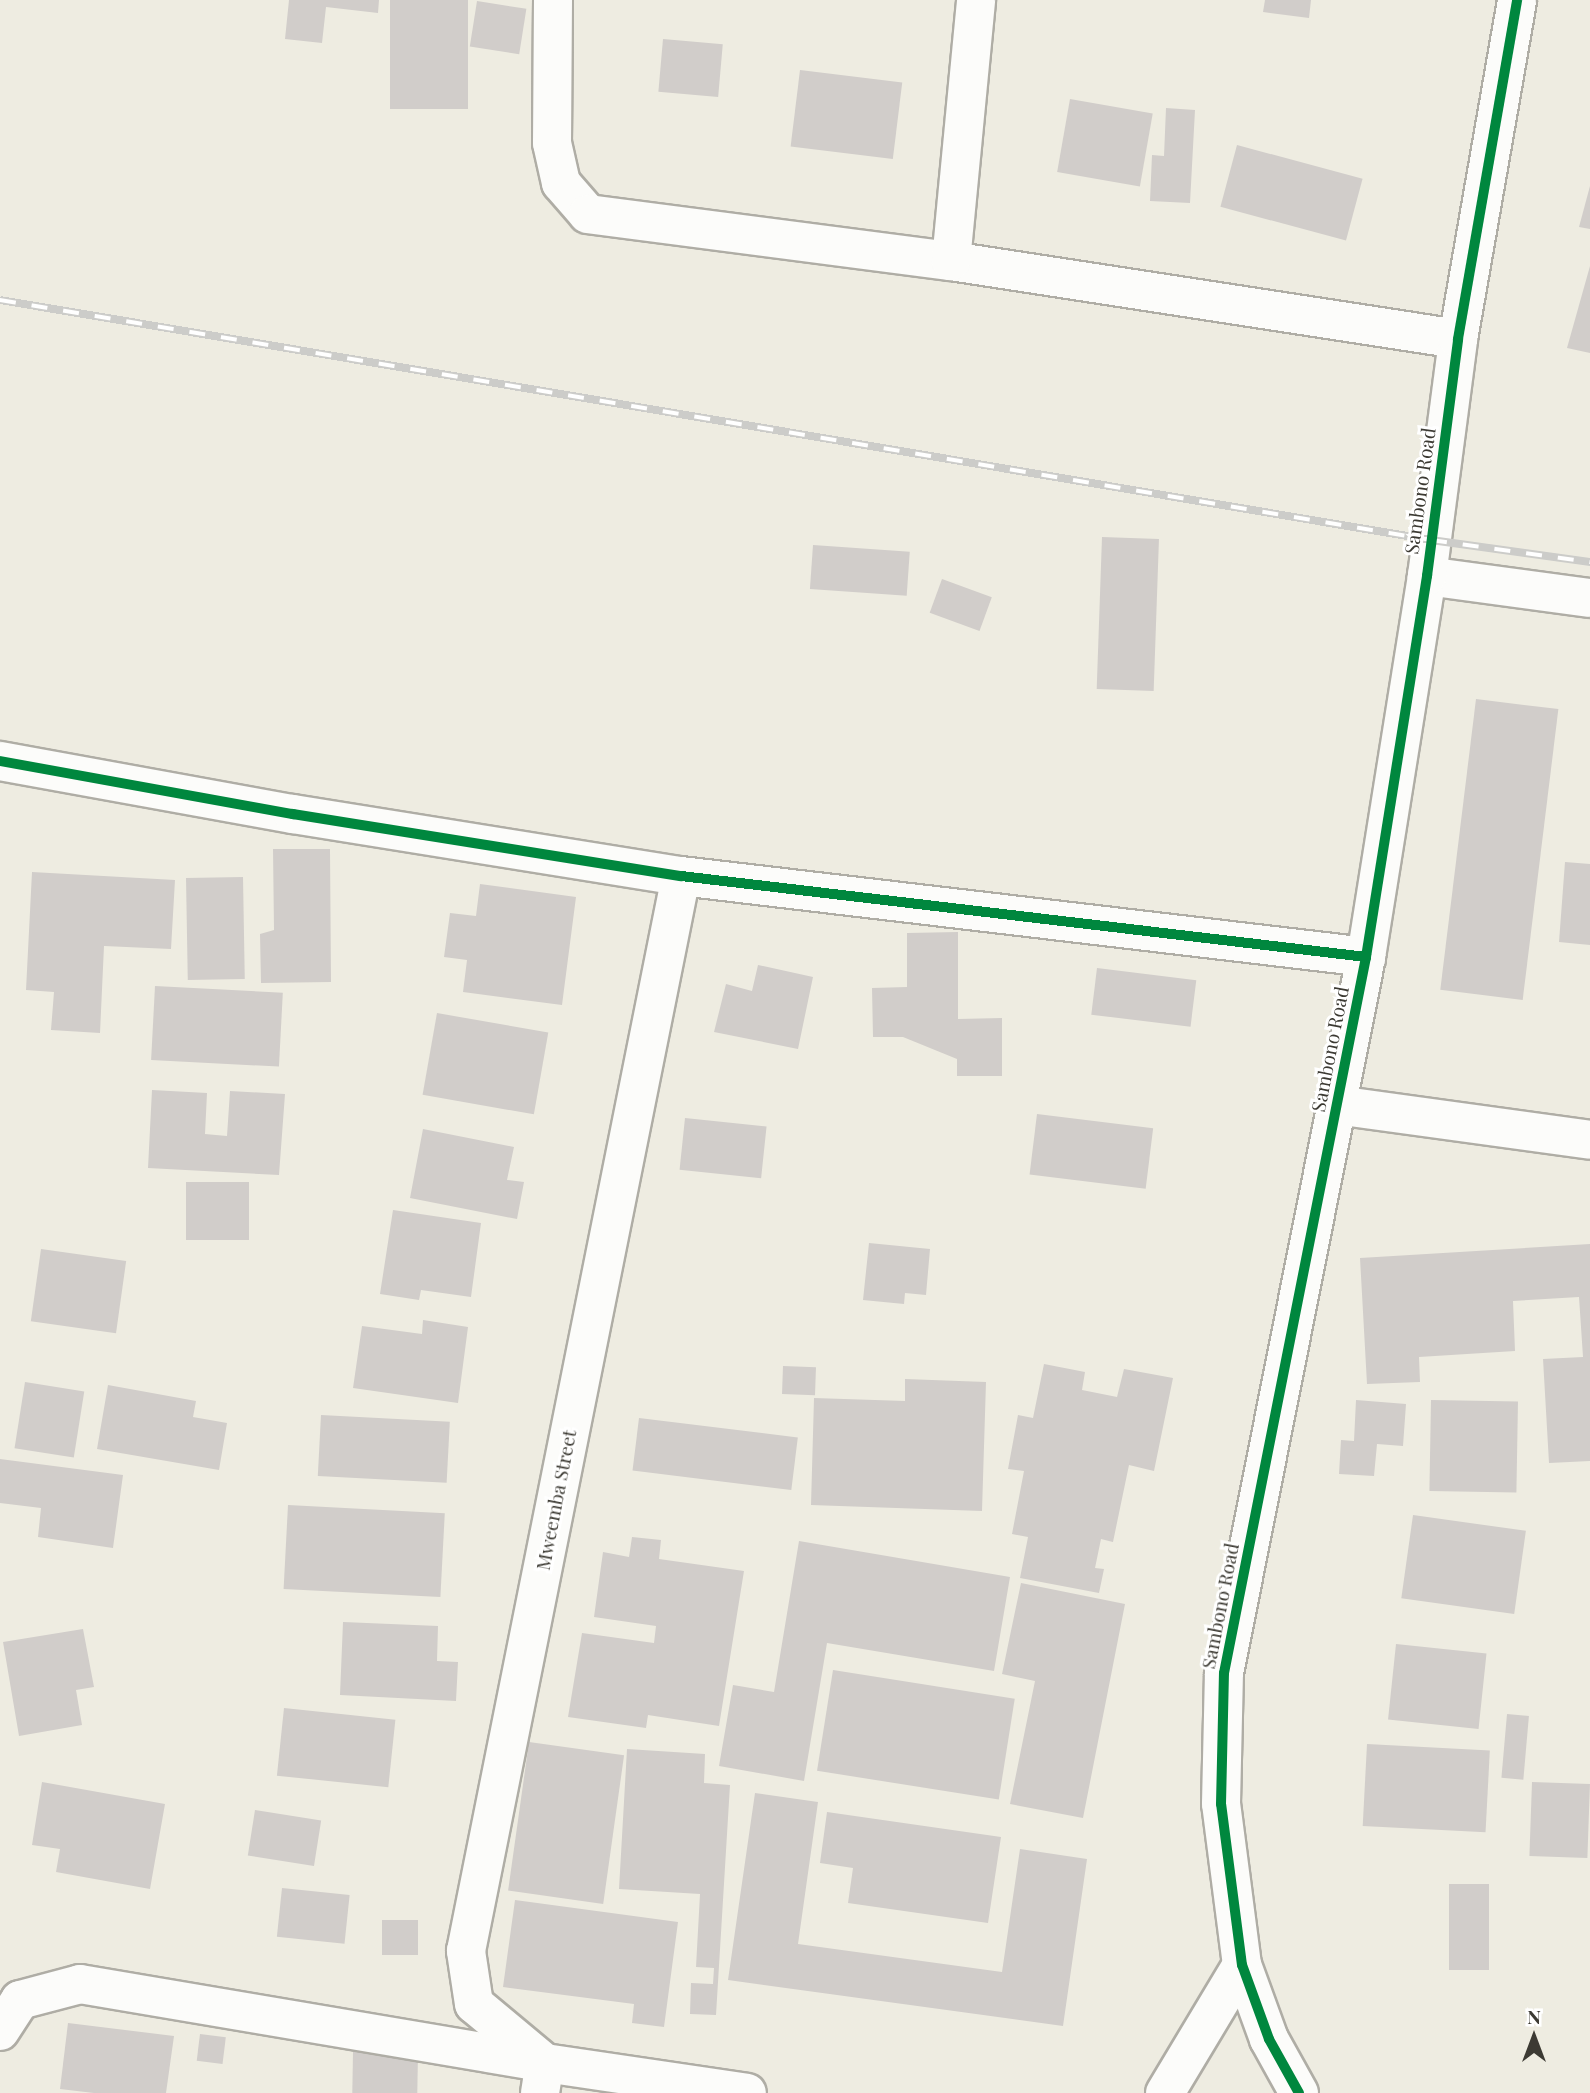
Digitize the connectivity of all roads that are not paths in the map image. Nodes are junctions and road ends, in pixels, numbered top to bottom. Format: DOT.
graph roads {
  1 [pos="553,0"];
  2 [pos="976,0"];
  3 [pos="1517,0"];
  4 [pos="951,261"];
  5 [pos="1458,340"];
  6 [pos="1427,576"];
  7 [pos="1590,598"];
  8 [pos="0,761"];
  9 [pos="681,876"];
  10 [pos="1366,957"];
  11 [pos="1336,1104"];
  12 [pos="1590,1140"];
  13 [pos="1242,1965"];
  14 [pos="7,2007"];
  15 [pos="543,2078"];
  16 [pos="747,2093"];
  17 [pos="1165,2093"];
  18 [pos="1299,2093"];
  1 -- 4 [label="street"];
  2 -- 4 [label="street"];
  3 -- 5 [label="street, Sambono Road"];
  4 -- 5 [label="street"];
  5 -- 6 [label="street, Sambono Road"];
  6 -- 7 [label="street"];
  6 -- 10 [label="street, Sambono Road"];
  8 -- 9 [label="street"];
  9 -- 10 [label="street"];
  9 -- 15 [label="street, Mweemba Street"];
  10 -- 11 [label="street, Sambono Road"];
  11 -- 12 [label="street"];
  11 -- 13 [label="street, Sambono Road"];
  13 -- 17 [label="street"];
  13 -- 18 [label="street, Sambono Road"];
  14 -- 15 [label="street"];
  15 -- 16 [label="street"];
}
